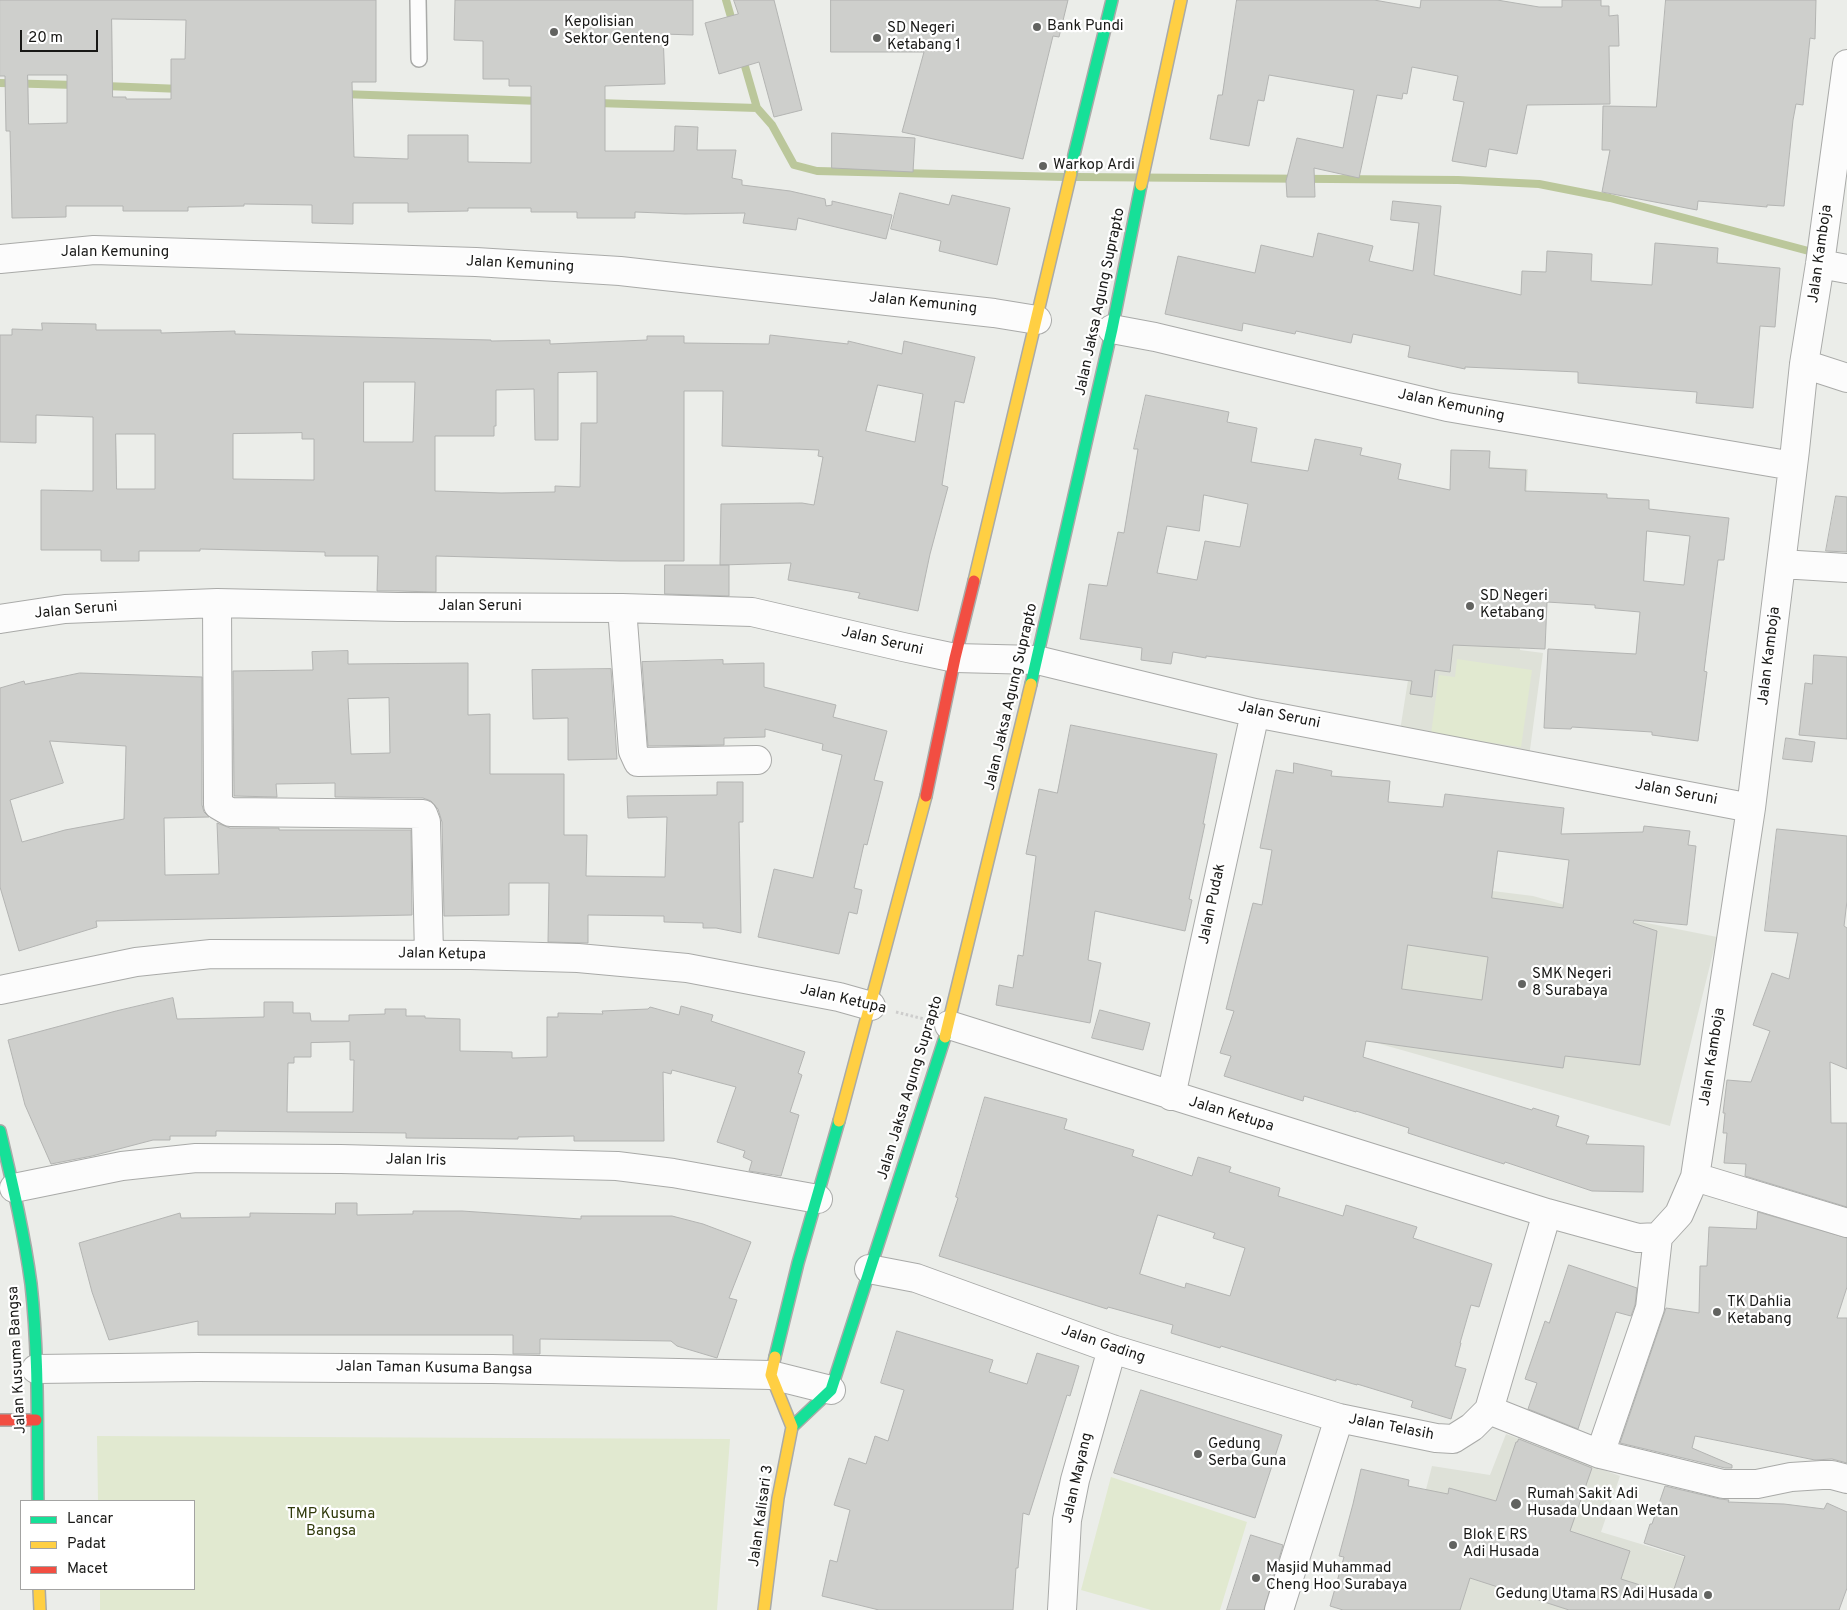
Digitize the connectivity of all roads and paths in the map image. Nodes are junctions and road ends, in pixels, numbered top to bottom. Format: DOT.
graph roads {
  1 [pos="418,0"];
  2 [pos="1112,0"];
  3 [pos="1181,0"];
  4 [pos="419,59"];
  5 [pos="1847,64"];
  6 [pos="1844,119"];
  7 [pos="1821,258"];
  8 [pos="0,259"];
  9 [pos="1847,269"];
  10 [pos="1037,320"];
  11 [pos="1112,329"];
  12 [pos="1804,364"];
  13 [pos="1847,378"];
  14 [pos="1793,466"];
  15 [pos="1781,564"];
  16 [pos="1847,568"];
  17 [pos="217,603"];
  18 [pos="622,608"];
  19 [pos="0,619"];
  20 [pos="955,658"];
  21 [pos="1037,660"];
  22 [pos="1255,713"];
  23 [pos="758,760"];
  24 [pos="1751,808"];
  25 [pos="428,955"];
  26 [pos="0,990"];
  27 [pos="871,1006"];
  28 [pos="949,1026"];
  29 [pos="1171,1096"];
  30 [pos="0,1131"];
  31 [pos="1695,1177"];
  32 [pos="14,1188"];
  33 [pos="818,1199"];
  34 [pos="1547,1213"];
  35 [pos="1847,1223"];
  36 [pos="1658,1237"];
  37 [pos="869,1269"];
  38 [pos="1112,1349"];
  39 [pos="36,1369"];
  40 [pos="771,1375"];
  41 [pos="831,1390"];
  42 [pos="1489,1410"];
  43 [pos="1339,1418"];
  44 [pos="0,1420"];
  45 [pos="36,1420"];
  46 [pos="792,1427"];
  47 [pos="1600,1454"];
  48 [pos="1847,1479"];
  49 [pos="38,1500"];
  50 [pos="39,1590"];
  51 [pos="40,1610"];
  52 [pos="764,1610"];
  53 [pos="1062,1610"];
  54 [pos="1279,1610"];
  1 -- 4 [label="lane"];
  2 -- 10 [label="main road"];
  3 -- 11 [label="main road, Jalan Jaksa Agung Suprapto"];
  5 -- 6 [label="street, Jalan Kamboja"];
  6 -- 7 [label="street, Jalan Kamboja"];
  7 -- 9 [label="street"];
  7 -- 12 [label="street, Jalan Kamboja"];
  8 -- 10 [label="street, Jalan Kemuning"];
  10 -- 20 [label="main road"];
  11 -- 14 [label="street, Jalan Kemuning"];
  11 -- 21 [label="main road, Jalan Jaksa Agung Suprapto"];
  12 -- 13 [label="street"];
  12 -- 14 [label="street, Jalan Kamboja"];
  14 -- 15 [label="street, Jalan Kamboja"];
  15 -- 16 [label="street"];
  15 -- 24 [label="street, Jalan Kamboja"];
  17 -- 18 [label="street, Jalan Seruni"];
  17 -- 19 [label="street, Jalan Seruni"];
  17 -- 25 [label="street"];
  18 -- 20 [label="street, Jalan Seruni"];
  18 -- 23 [label="street"];
  20 -- 21 [label="street, Jalan Seruni"];
  20 -- 27 [label="main road"];
  21 -- 22 [label="street, Jalan Seruni"];
  21 -- 28 [label="main road, Jalan Jaksa Agung Suprapto"];
  22 -- 24 [label="street, Jalan Seruni"];
  22 -- 29 [label="street, Jalan Pudak"];
  24 -- 31 [label="street, Jalan Kamboja"];
  25 -- 26 [label="street, Jalan Ketupa"];
  25 -- 27 [label="street, Jalan Ketupa"];
  27 -- 28 [label="path, Jalan Ketupa"];
  27 -- 33 [label="main road"];
  28 -- 29 [label="street, Jalan Ketupa"];
  28 -- 37 [label="main road, Jalan Jaksa Agung Suprapto"];
  29 -- 34 [label="street, Jalan Ketupa"];
  30 -- 32 [label="main road, Jalan Kusuma Bangsa"];
  31 -- 35 [label="street"];
  31 -- 36 [label="street, Jalan Kamboja"];
  32 -- 33 [label="street, Jalan Iris"];
  32 -- 39 [label="main road, Jalan Kusuma Bangsa"];
  33 -- 40 [label="main road"];
  34 -- 36 [label="street, Jalan Ketupa"];
  34 -- 42 [label="street, Jalan Telasih"];
  36 -- 47 [label="street"];
  37 -- 38 [label="street, Jalan Gading"];
  37 -- 41 [label="main road, Jalan Jaksa Agung Suprapto"];
  38 -- 43 [label="street, Jalan Gading"];
  38 -- 53 [label="street, Jalan Mayang"];
  39 -- 40 [label="street, Jalan Taman Kusuma Bangsa"];
  39 -- 45 [label="main road, Jalan Kusuma Bangsa"];
  40 -- 41 [label="street, Jalan Taman Kusuma Bangsa"];
  40 -- 46 [label="main road"];
  41 -- 46 [label="main road"];
  42 -- 43 [label="street, Jalan Telasih"];
  42 -- 47 [label="street"];
  43 -- 54 [label="street, Jalan Telasih"];
  44 -- 45 [label="main road"];
  45 -- 49 [label="main road, Jalan Kusuma Bangsa"];
  46 -- 52 [label="main road, Jalan Kalisari 3"];
  47 -- 48 [label="street"];
  50 -- 51 [label="main road"];
}
